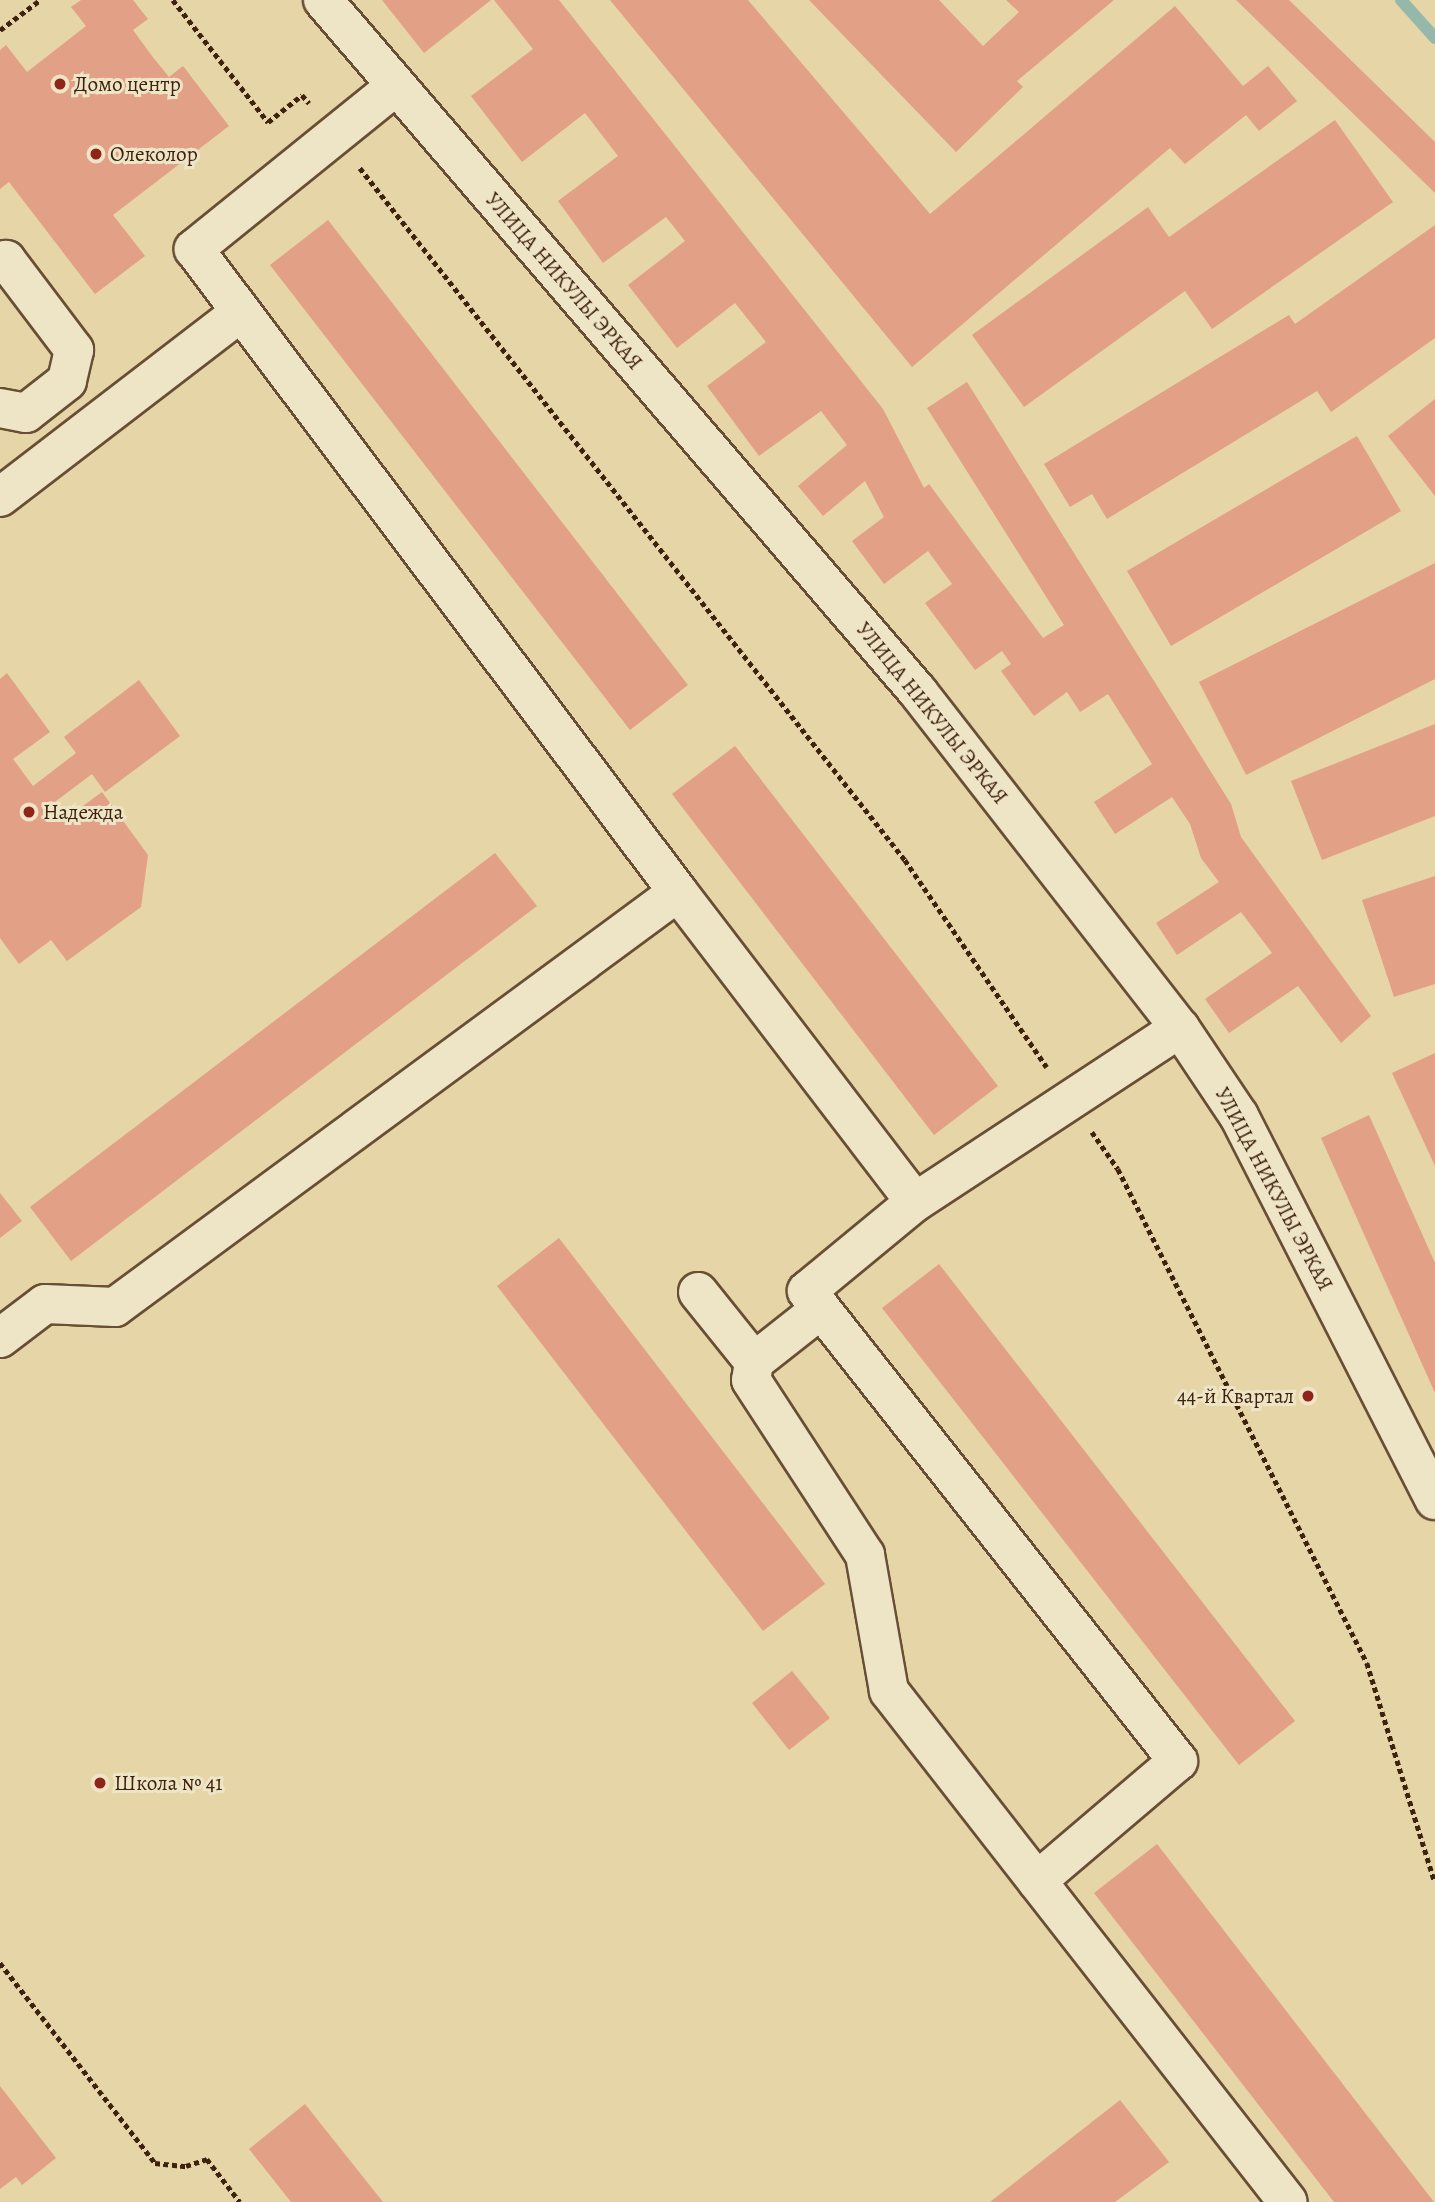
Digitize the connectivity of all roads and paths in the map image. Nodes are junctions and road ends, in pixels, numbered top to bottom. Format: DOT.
graph roads {
  1 [pos="40,0"];
  2 [pos="173,0"];
  3 [pos="323,0"];
  4 [pos="0,30"];
  5 [pos="396,86"];
  6 [pos="334,135"];
  7 [pos="0,265"];
  8 [pos="241,312"];
  9 [pos="0,408"];
  10 [pos="0,496"];
  11 [pos="678,892"];
  12 [pos="1180,1028"];
  13 [pos="1070,1100"];
  14 [pos="915,1202"];
  15 [pos="698,1292"];
  16 [pos="821,1309"];
  17 [pos="0,1338"];
  18 [pos="754,1362"];
  19 [pos="1435,1500"];
  20 [pos="1037,1881"];
  21 [pos="1435,1882"];
  22 [pos="0,1963"];
  23 [pos="240,2202"];
  24 [pos="1288,2202"];
  1 -- 4 [label="path"];
  2 -- 6 [label="path"];
  3 -- 5 [label="street, УЛИЦА НИКУЛЫ ЭРКАЯ"];
  5 -- 6 [label="street"];
  5 -- 12 [label="street, УЛИЦА НИКУЛЫ ЭРКАЯ"];
  6 -- 8 [label="street"];
  6 -- 13 [label="path"];
  7 -- 9 [label="street"];
  8 -- 10 [label="street"];
  8 -- 11 [label="street"];
  11 -- 14 [label="street"];
  11 -- 17 [label="street"];
  12 -- 13 [label="street"];
  12 -- 19 [label="street, УЛИЦА НИКУЛЫ ЭРКАЯ"];
  13 -- 14 [label="street"];
  13 -- 21 [label="path"];
  14 -- 16 [label="street"];
  15 -- 18 [label="street"];
  16 -- 18 [label="street"];
  16 -- 20 [label="street"];
  18 -- 20 [label="street"];
  20 -- 24 [label="street"];
  22 -- 23 [label="path"];
}
